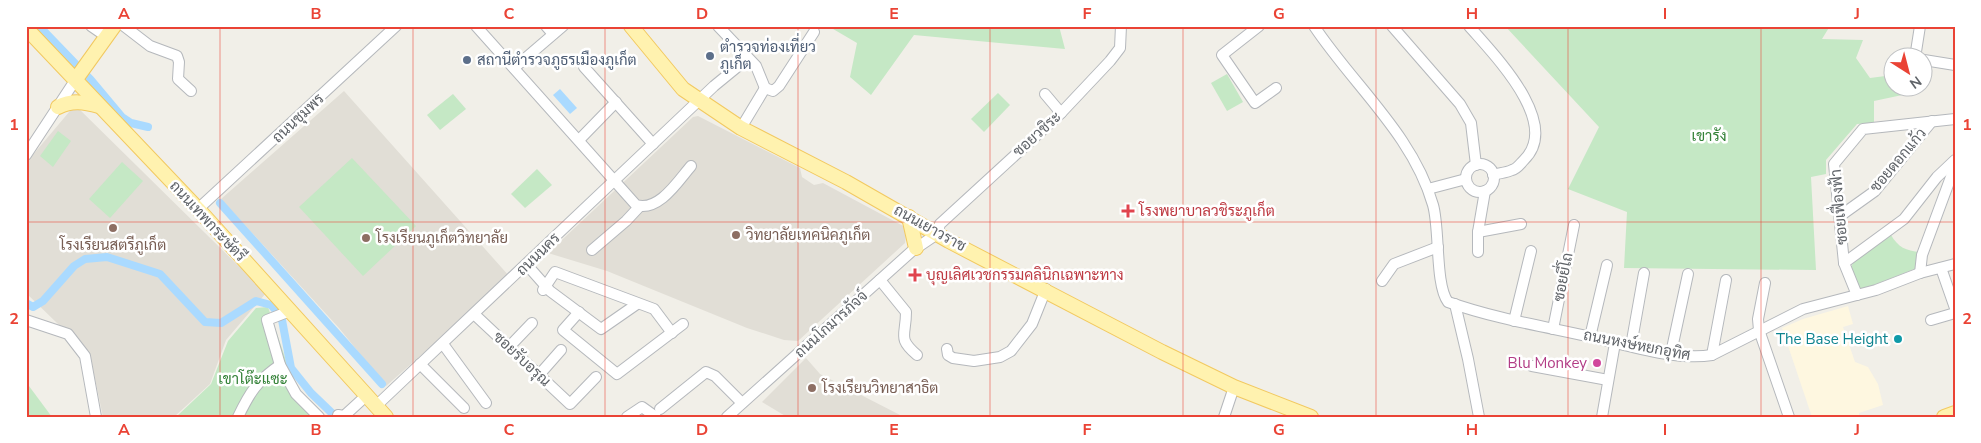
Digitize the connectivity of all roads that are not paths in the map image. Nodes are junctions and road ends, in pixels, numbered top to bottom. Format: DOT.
graph roads {
  1 [pos="91,26"];
  2 [pos="124,26"];
  3 [pos="396,26"];
  4 [pos="476,26"];
  5 [pos="563,26"];
  6 [pos="631,26"];
  7 [pos="718,26"];
  8 [pos="1121,26"];
  9 [pos="1259,26"];
  10 [pos="1314,26"];
  11 [pos="1392,26"];
  12 [pos="1469,26"];
  13 [pos="1920,26"];
  14 [pos="26,28"];
  15 [pos="550,30"];
  16 [pos="110,32"];
  17 [pos="814,32"];
  18 [pos="1917,48"];
  19 [pos="748,59"];
  20 [pos="1934,61"];
  21 [pos="1955,64"];
  22 [pos="584,67"];
  23 [pos="514,68"];
  24 [pos="80,74"];
  25 [pos="765,88"];
  26 [pos="1276,88"];
  27 [pos="191,91"];
  28 [pos="1045,94"];
  29 [pos="616,102"];
  30 [pos="700,102"];
  31 [pos="99,106"];
  32 [pos="58,107"];
  33 [pos="1062,113"];
  34 [pos="1955,119"];
  35 [pos="1932,121"];
  36 [pos="741,128"];
  37 [pos="580,140"];
  38 [pos="653,144"];
  39 [pos="26,156"];
  40 [pos="1955,160"];
  41 [pos="1476,165"];
  42 [pos="692,166"];
  43 [pos="1955,166"];
  44 [pos="1493,175"];
  45 [pos="1466,179"];
  46 [pos="615,180"];
  47 [pos="1428,189"];
  48 [pos="1485,192"];
  49 [pos="640,206"];
  50 [pos="198,209"];
  51 [pos="1840,216"];
  52 [pos="909,217"];
  53 [pos="1521,224"];
  54 [pos="1574,225"];
  55 [pos="1478,232"];
  56 [pos="937,234"];
  57 [pos="1438,246"];
  58 [pos="916,248"];
  59 [pos="592,250"];
  60 [pos="1531,250"];
  61 [pos="1478,252"];
  62 [pos="1844,263"];
  63 [pos="1955,264"];
  64 [pos="1607,265"];
  65 [pos="524,267"];
  66 [pos="1941,268"];
  67 [pos="1920,273"];
  68 [pos="1644,274"];
  69 [pos="1688,274"];
  70 [pos="880,280"];
  71 [pos="1726,280"];
  72 [pos="1382,281"];
  73 [pos="1765,283"];
  74 [pos="547,289"];
  75 [pos="1046,290"];
  76 [pos="1857,296"];
  77 [pos="637,304"];
  78 [pos="1455,304"];
  79 [pos="1955,308"];
  80 [pos="289,312"];
  81 [pos="579,312"];
  82 [pos="1955,313"];
  83 [pos="474,314"];
  84 [pos="26,320"];
  85 [pos="1931,320"];
  86 [pos="1514,321"];
  87 [pos="532,323"];
  88 [pos="683,324"];
  89 [pos="1553,329"];
  90 [pos="1759,330"];
  91 [pos="672,332"];
  92 [pos="1590,337"];
  93 [pos="1615,343"];
  94 [pos="443,344"];
  95 [pos="1632,346"];
  96 [pos="509,347"];
  97 [pos="947,349"];
  98 [pos="561,350"];
  99 [pos="1671,353"];
  100 [pos="917,355"];
  101 [pos="1712,355"];
  102 [pos="420,364"];
  103 [pos="280,365"];
  104 [pos="1532,366"];
  105 [pos="539,375"];
  106 [pos="596,377"];
  107 [pos="1608,380"];
  108 [pos="1234,387"];
  109 [pos="371,400"];
  110 [pos="486,403"];
  111 [pos="742,403"];
  112 [pos="464,408"];
  113 [pos="658,413"];
  114 [pos="1955,413"];
  115 [pos="338,415"];
  116 [pos="96,417"];
  117 [pos="238,417"];
  118 [pos="319,417"];
  119 [pos="386,417"];
  120 [pos="627,417"];
  121 [pos="727,417"];
  122 [pos="1224,417"];
  123 [pos="1311,417"];
  124 [pos="1478,417"];
  125 [pos="1602,417"];
  126 [pos="1789,417"];
  127 [pos="1944,417"];
  1 -- 16 [label="street"];
  2 -- 27 [label="street"];
  3 -- 50 [label="street, ถนนชุมพร"];
  4 -- 23 [label="street"];
  5 -- 15 [label="street"];
  6 -- 30 [label="main road, ถนนเยาวราช"];
  7 -- 19 [label="street"];
  8 -- 33 [label="street, ซอยวชิระ"];
  9 -- 26 [label="street"];
  10 -- 47 [label="street"];
  11 -- 41 [label="street"];
  12 -- 44 [label="street"];
  13 -- 18 [label="street"];
  14 -- 24 [label="main road, ถนนเทพกระษัตรี"];
  15 -- 23 [label="street"];
  16 -- 24 [label="main road"];
  17 -- 25 [label="street"];
  19 -- 25 [label="street"];
  19 -- 30 [label="street, ถนนนคร"];
  20 -- 21 [label="street"];
  22 -- 29 [label="street"];
  23 -- 37 [label="street"];
  24 -- 31 [label="main road, ถนนเทพกระษัตรี"];
  24 -- 32 [label="street"];
  25 -- 36 [label="street"];
  28 -- 33 [label="street"];
  29 -- 37 [label="street"];
  29 -- 38 [label="street"];
  30 -- 36 [label="main road, ถนนเยาวราช"];
  30 -- 38 [label="street, ถนนนคร"];
  31 -- 32 [label="main road"];
  31 -- 50 [label="main road, ถนนเทพกระษัตรี"];
  32 -- 39 [label="street"];
  33 -- 56 [label="street, ซอยวชิระ"];
  34 -- 35 [label="street, ซอยเฟื่องฟ้า"];
  35 -- 51 [label="street, ซอยดอกแก้ว"];
  35 -- 51 [label="street, ซอยเฟื่องฟ้า"];
  36 -- 52 [label="main road, ถนนเยาวราช"];
  37 -- 46 [label="street"];
  38 -- 46 [label="street, ถนนนคร"];
  40 -- 62 [label="street"];
  41 -- 44 [label="street"];
  41 -- 45 [label="street"];
  42 -- 49 [label="street"];
  43 -- 67 [label="street"];
  44 -- 48 [label="street"];
  45 -- 47 [label="street"];
  45 -- 48 [label="street"];
  46 -- 49 [label="street"];
  46 -- 65 [label="street, ถนนนคร"];
  47 -- 57 [label="street"];
  48 -- 55 [label="street"];
  49 -- 59 [label="street"];
  50 -- 80 [label="main road, ถนนเทพกระษัตรี"];
  51 -- 62 [label="street, ซอยเฟื่องฟ้า"];
  52 -- 56 [label="main road, ถนนเยาวราช"];
  52 -- 58 [label="main road"];
  53 -- 55 [label="street"];
  54 -- 89 [label="street, ซอยยี่โถ"];
  55 -- 61 [label="street"];
  56 -- 58 [label="street, ถนนโกมารภัจจ์"];
  56 -- 75 [label="main road, ถนนเยาวราช"];
  57 -- 72 [label="street"];
  57 -- 78 [label="street"];
  58 -- 70 [label="street, ถนนโกมารภัจจ์"];
  60 -- 86 [label="street"];
  62 -- 76 [label="street, ซอยเฟื่องฟ้า"];
  63 -- 66 [label="street, ถนนหงษ์หยกอุทิศ"];
  64 -- 92 [label="street"];
  65 -- 74 [label="street"];
  65 -- 83 [label="street, ถนนนคร"];
  66 -- 67 [label="street, ถนนหงษ์หยกอุทิศ"];
  66 -- 79 [label="street"];
  67 -- 76 [label="street, ถนนหงษ์หยกอุทิศ"];
  68 -- 95 [label="street"];
  69 -- 99 [label="street"];
  70 -- 100 [label="street"];
  70 -- 111 [label="street, ถนนโกมารภัจจ์"];
  71 -- 101 [label="street"];
  73 -- 90 [label="street"];
  74 -- 77 [label="street"];
  74 -- 81 [label="street"];
  75 -- 97 [label="street"];
  75 -- 108 [label="main road, ถนนเยาวราช"];
  76 -- 90 [label="street, ถนนหงษ์หยกอุทิศ"];
  77 -- 81 [label="street"];
  77 -- 91 [label="street"];
  78 -- 86 [label="street, ถนนหงษ์หยกอุทิศ"];
  78 -- 124 [label="street"];
  80 -- 103 [label="street"];
  80 -- 109 [label="main road, ถนนเทพกระษัตรี"];
  81 -- 91 [label="street"];
  82 -- 85 [label="street"];
  83 -- 94 [label="street, ถนนนคร"];
  83 -- 96 [label="street, ซอยรับอรุณ"];
  84 -- 116 [label="street"];
  86 -- 89 [label="street, ถนนหงษ์หยกอุทิศ"];
  87 -- 96 [label="street"];
  88 -- 91 [label="street"];
  89 -- 92 [label="street, ถนนหงษ์หยกอุทิศ"];
  90 -- 101 [label="street, ถนนหงษ์หยกอุทิศ"];
  90 -- 126 [label="street"];
  92 -- 93 [label="street, ถนนหงษ์หยกอุทิศ"];
  93 -- 95 [label="street, ถนนหงษ์หยกอุทิศ"];
  93 -- 107 [label="street"];
  94 -- 102 [label="street, ถนนนคร"];
  94 -- 110 [label="street"];
  95 -- 99 [label="street, ถนนหงษ์หยกอุทิศ"];
  96 -- 105 [label="street, ซอยรับอรุณ"];
  98 -- 105 [label="street"];
  99 -- 101 [label="street, ถนนหงษ์หยกอุทิศ"];
  102 -- 109 [label="street, ถนนนคร"];
  102 -- 112 [label="street"];
  103 -- 117 [label="street"];
  103 -- 118 [label="street"];
  104 -- 107 [label="street"];
  105 -- 106 [label="street, ซอยรับอรุณ"];
  107 -- 125 [label="street"];
  108 -- 122 [label="street"];
  108 -- 123 [label="main road, ถนนเยาวราช"];
  109 -- 115 [label="street, ถนนนคร"];
  109 -- 119 [label="main road, ถนนเทพกระษัตรี"];
  111 -- 113 [label="street"];
  111 -- 121 [label="street, ถนนโกมารภัจจ์"];
  113 -- 120 [label="street"];
  114 -- 127 [label="main road"];
}
